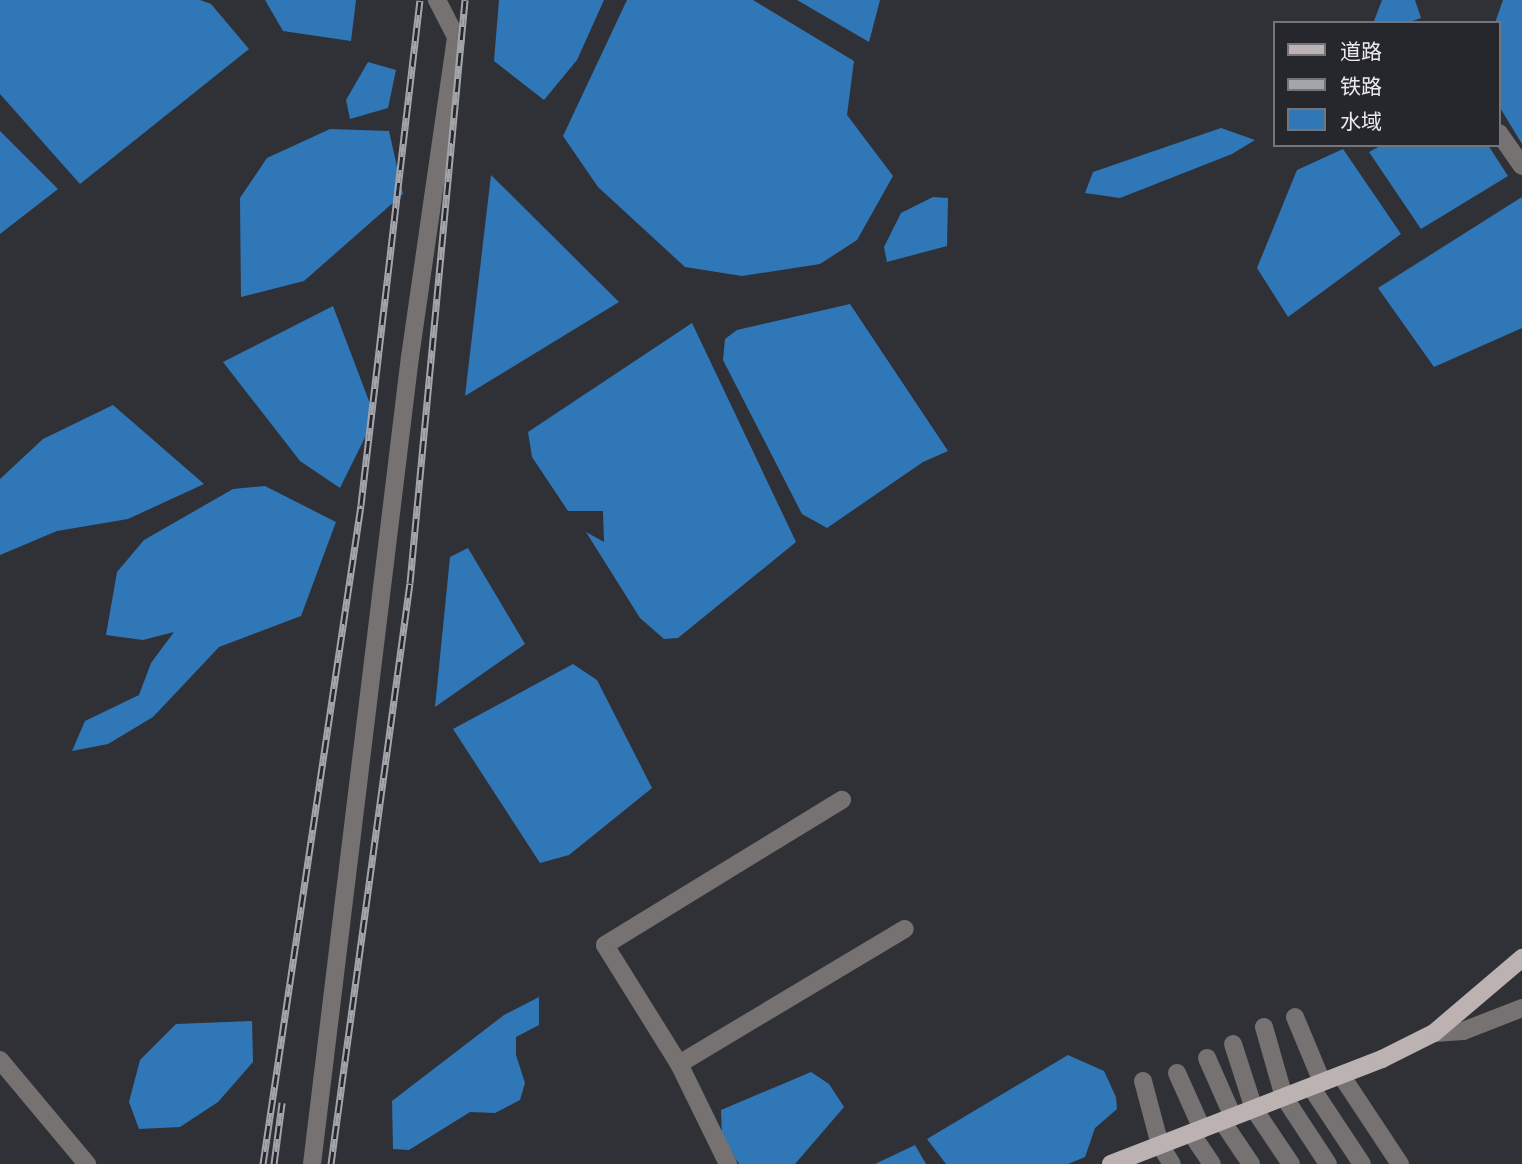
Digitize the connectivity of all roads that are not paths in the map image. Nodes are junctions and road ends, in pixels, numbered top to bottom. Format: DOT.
graph roads {
  1 [pos="437,0"];
  2 [pos="1501,136"];
  3 [pos="1522,166"];
  4 [pos="842,800"];
  5 [pos="905,929"];
  6 [pos="1522,958"];
  7 [pos="1522,1008"];
  8 [pos="1295,1017"];
  9 [pos="1264,1027"];
  10 [pos="1434,1033"];
  11 [pos="1233,1044"];
  12 [pos="1207,1058"];
  13 [pos="0,1060"];
  14 [pos="679,1063"];
  15 [pos="1177,1073"];
  16 [pos="1341,1075"];
  17 [pos="1143,1081"];
  18 [pos="1316,1084"];
  19 [pos="1284,1097"];
  20 [pos="1254,1109"];
  21 [pos="1228,1119"];
  22 [pos="1197,1131"];
  23 [pos="1160,1145"];
  24 [pos="88,1164"];
  25 [pos="313,1164"];
  26 [pos="728,1164"];
  27 [pos="1111,1164"];
  28 [pos="1172,1164"];
  29 [pos="1212,1164"];
  30 [pos="1251,1164"];
  31 [pos="1291,1164"];
  32 [pos="1328,1164"];
  33 [pos="1362,1164"];
  34 [pos="1400,1164"];
  1 -- 25 [label="street"];
  2 -- 3 [label="street"];
  4 -- 14 [label="street"];
  5 -- 14 [label="street"];
  6 -- 10 [label="main road"];
  7 -- 10 [label="street"];
  8 -- 18 [label="street"];
  9 -- 19 [label="street"];
  10 -- 16 [label="main road"];
  11 -- 20 [label="street"];
  12 -- 21 [label="street"];
  13 -- 24 [label="street"];
  14 -- 26 [label="street"];
  15 -- 22 [label="street"];
  16 -- 18 [label="main road"];
  16 -- 34 [label="street"];
  17 -- 23 [label="street"];
  18 -- 19 [label="main road"];
  18 -- 33 [label="street"];
  19 -- 20 [label="main road"];
  19 -- 32 [label="street"];
  20 -- 21 [label="main road"];
  20 -- 31 [label="street"];
  21 -- 22 [label="main road"];
  21 -- 30 [label="street"];
  22 -- 23 [label="main road"];
  22 -- 29 [label="street"];
  23 -- 27 [label="main road"];
  23 -- 28 [label="street"];
}
